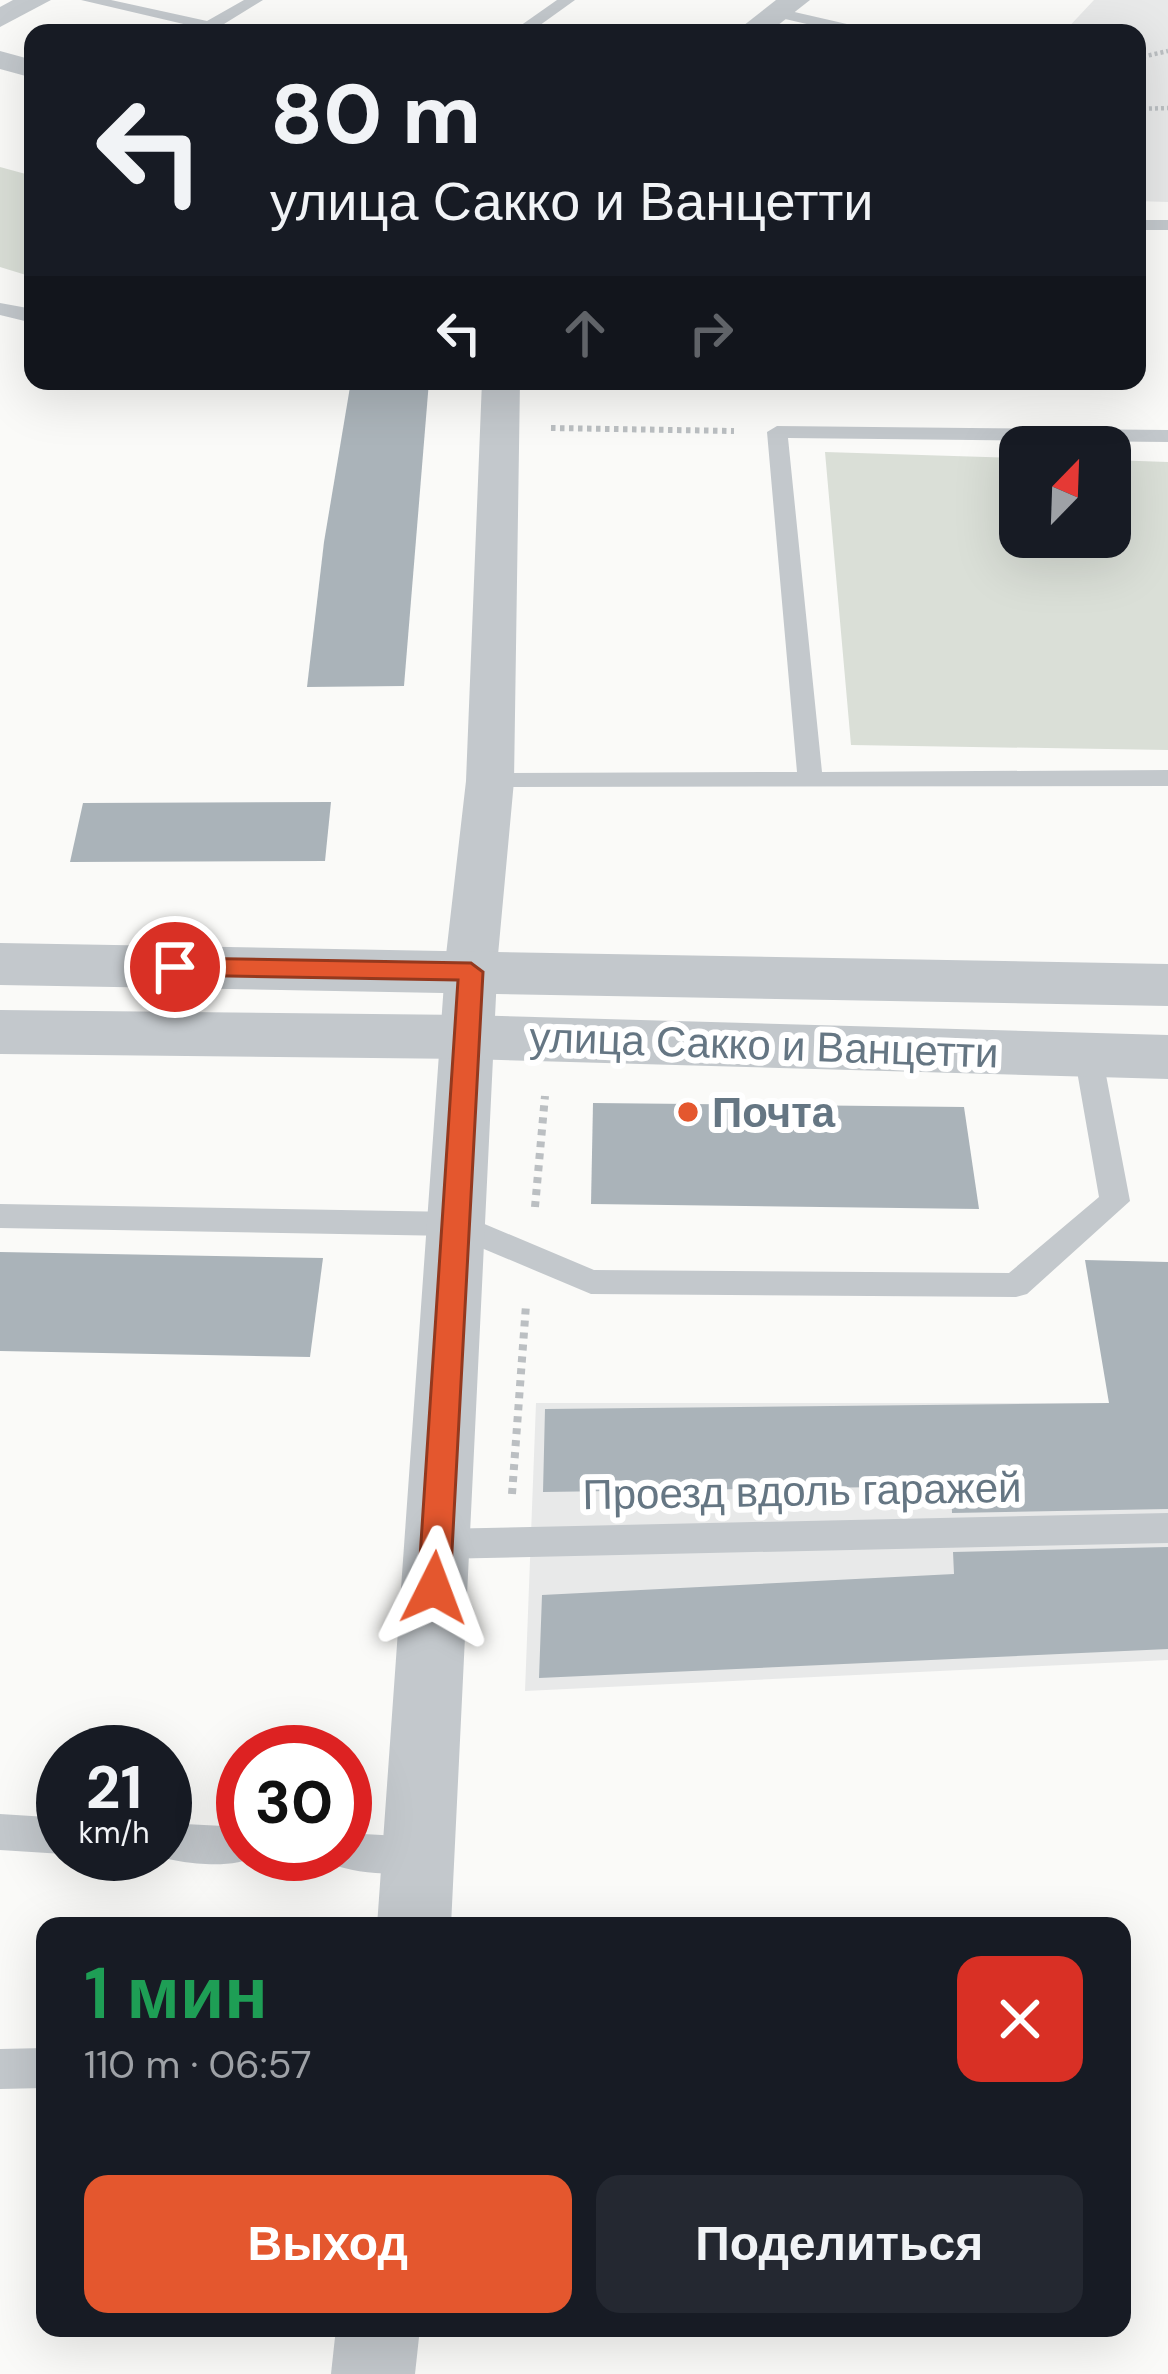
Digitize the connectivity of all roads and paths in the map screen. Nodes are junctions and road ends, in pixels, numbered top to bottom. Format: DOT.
graph roads {
  1 [pos="36,0"];
  2 [pos="89,0"];
  3 [pos="255,0"];
  4 [pos="567,0"];
  5 [pos="786,7"];
  6 [pos="0,18"];
  7 [pos="206,24"];
  8 [pos="213,24"];
  9 [pos="531,24"];
  10 [pos="839,24"];
  11 [pos="501,390"];
  12 [pos="502,427"];
  13 [pos="777,432"];
  14 [pos="1168,436"];
  15 [pos="810,778"];
  16 [pos="1168,778"];
  17 [pos="490,781"];
  18 [pos="0,964"];
  19 [pos="471,972"];
  20 [pos="1072,983"];
  21 [pos="1168,985"];
  22 [pos="0,1032"];
  23 [pos="467,1037"];
  24 [pos="1088,1054"];
  25 [pos="1168,1057"];
  26 [pos="0,1216"];
  27 [pos="456,1225"];
  28 [pos="1168,1528"];
  29 [pos="437,1544"];
  30 [pos="0,1832"];
  31 [pos="36,1834"];
  32 [pos="372,1852"];
  33 [pos="418,1855"];
  34 [pos="415,1917"];
  35 [pos="0,2068"];
  36 [pos="36,2068"];
  37 [pos="377,2337"];
  38 [pos="374,2374"];
  1 -- 6 [label="street"];
  2 -- 7 [label="lane"];
  3 -- 8 [label="lane"];
  4 -- 9 [label="lane"];
  5 -- 10 [label="lane"];
  11 -- 12 [label="street"];
  12 -- 13 [label="path"];
  12 -- 17 [label="street"];
  13 -- 14 [label="lane"];
  13 -- 15 [label="lane"];
  15 -- 16 [label="lane"];
  15 -- 17 [label="lane"];
  17 -- 19 [label="street"];
  18 -- 19 [label="street, улица Сакко и Ванцетти"];
  19 -- 20 [label="street, улица Сакко и Ванцетти"];
  19 -- 23 [label="street"];
  20 -- 21 [label="street, улица Сакко и Ванцетти"];
  20 -- 24 [label="street"];
  22 -- 23 [label="street, улица Сакко и Ванцетти"];
  23 -- 24 [label="street, улица Сакко и Ванцетти"];
  23 -- 27 [label="street"];
  24 -- 25 [label="street, улица Сакко и Ванцетти"];
  24 -- 27 [label="lane"];
  26 -- 27 [label="lane"];
  27 -- 29 [label="street"];
  28 -- 29 [label="lane, Проезд вдоль гаражей"];
  29 -- 33 [label="street"];
  30 -- 31 [label="lane"];
  32 -- 33 [label="lane"];
  33 -- 34 [label="street"];
  35 -- 36 [label="lane"];
  37 -- 38 [label="street"];
}
